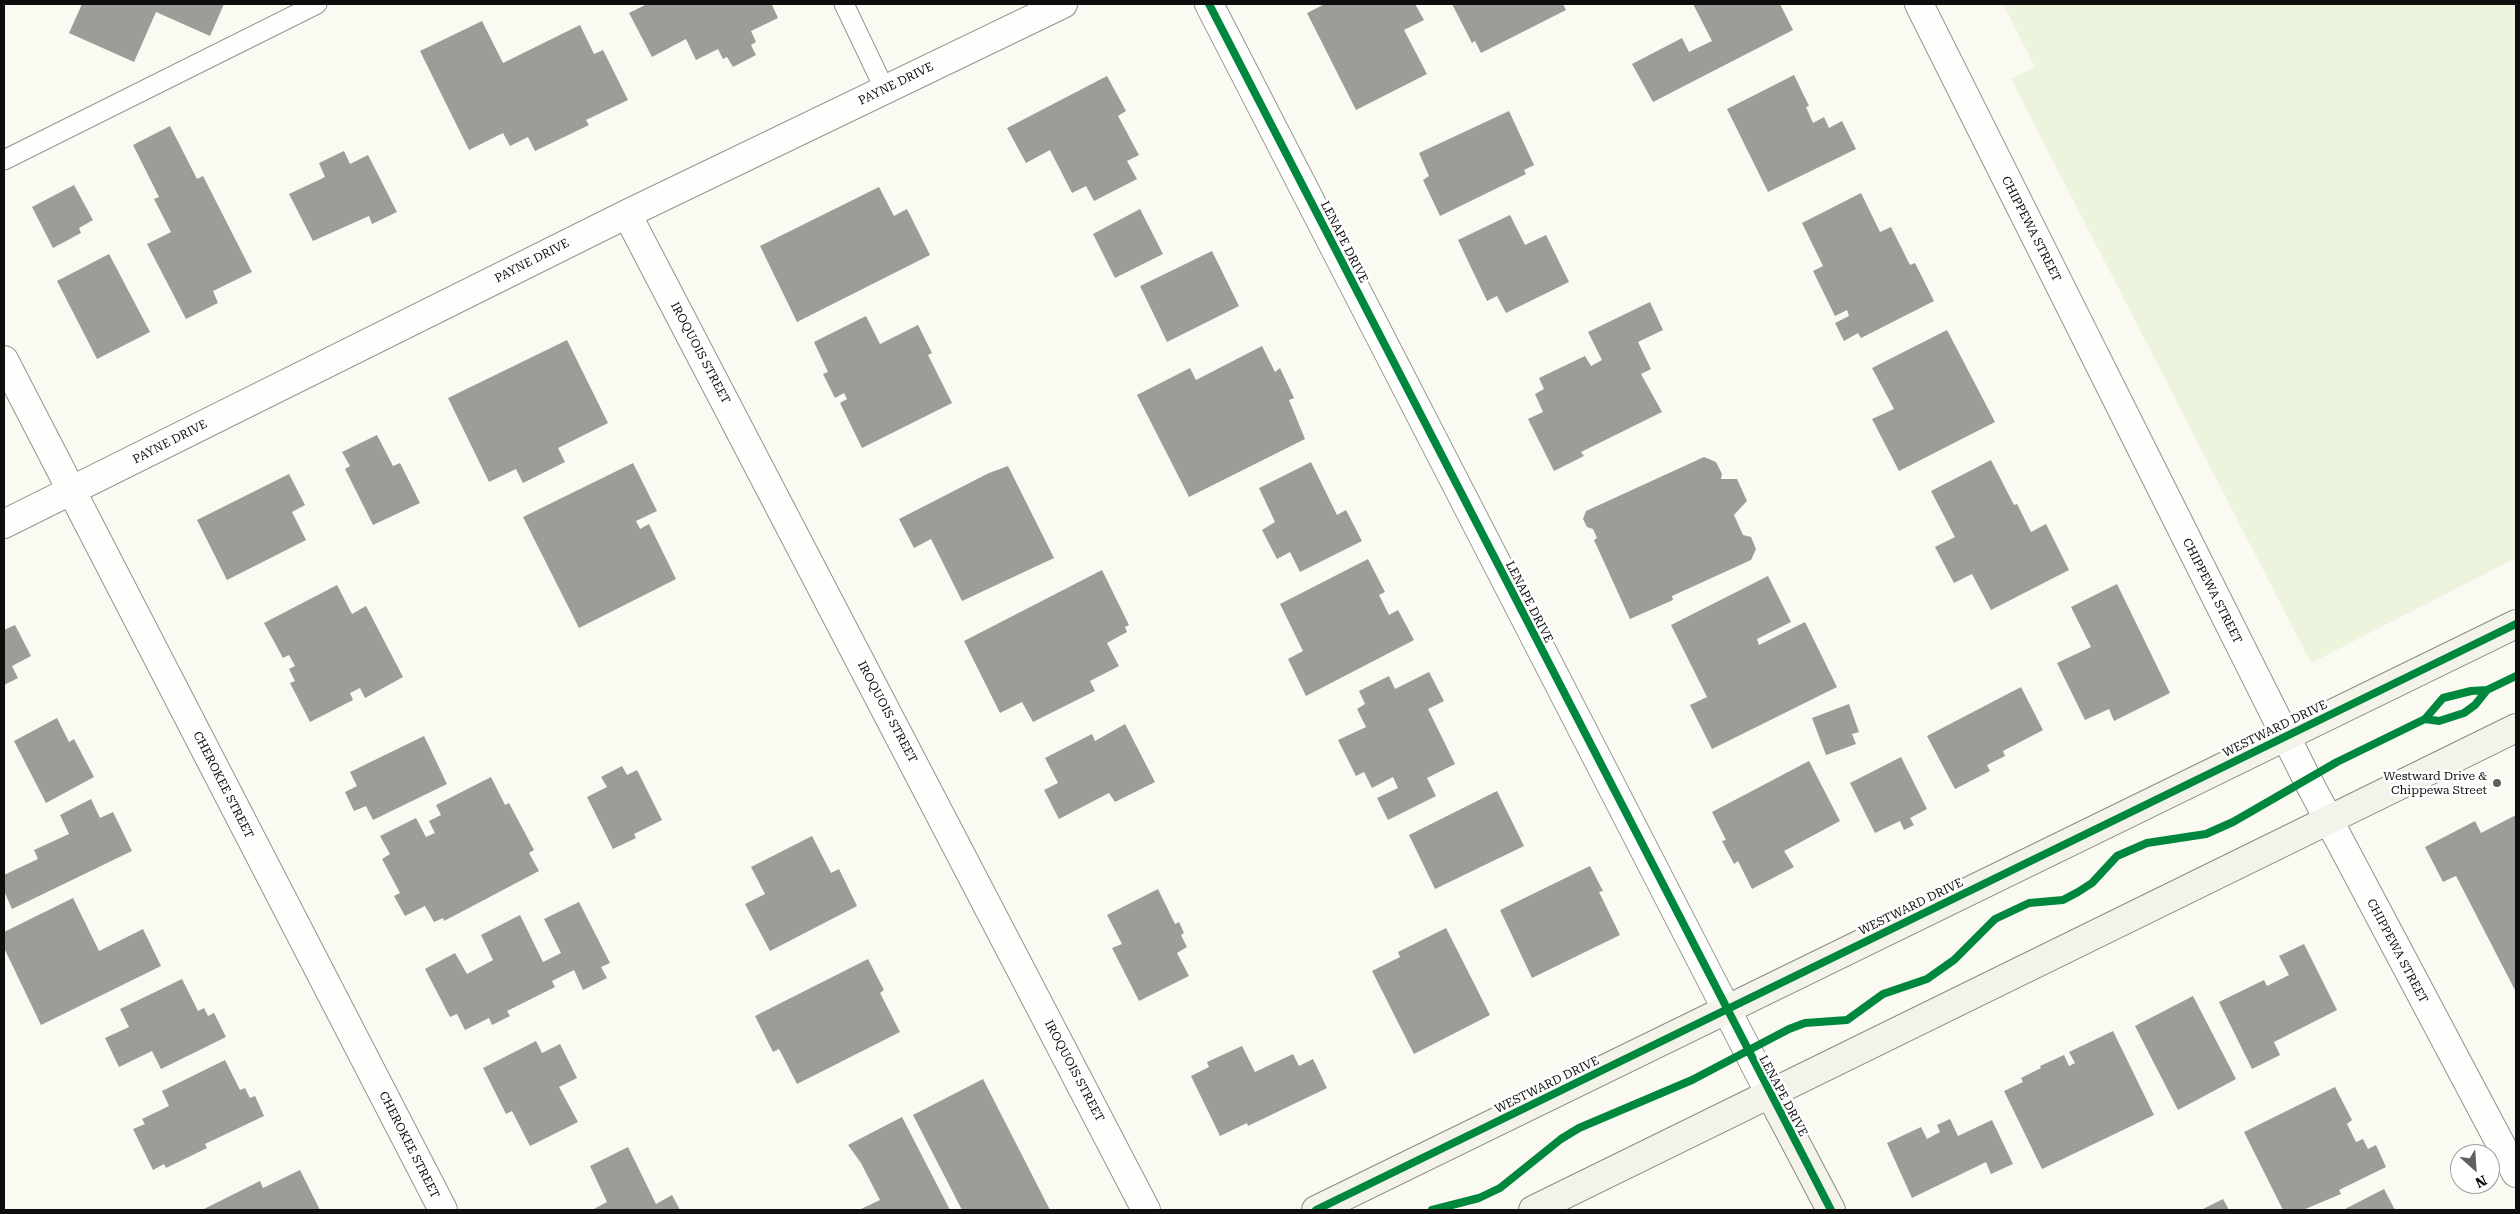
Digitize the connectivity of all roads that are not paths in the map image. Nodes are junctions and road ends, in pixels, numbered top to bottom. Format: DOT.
graph roads {
  1 [pos="317,4"];
  2 [pos="844,4"];
  3 [pos="1063,4"];
  4 [pos="1209,4"];
  5 [pos="1918,4"];
  6 [pos="885,90"];
  7 [pos="4,160"];
  8 [pos="627,214"];
  9 [pos="4,360"];
  10 [pos="70,492"];
  11 [pos="4,524"];
  12 [pos="2516,624"];
  13 [pos="2516,728"];
  14 [pos="2285,736"];
  15 [pos="2329,822"];
  16 [pos="1727,1010"];
  17 [pos="1770,1094"];
  18 [pos="2510,1144"];
  19 [pos="2516,1172"];
  20 [pos="443,1210"];
  21 [pos="1146,1210"];
  22 [pos="1316,1210"];
  23 [pos="1533,1210"];
  24 [pos="1831,1210"];
  1 -- 7 [label="lane"];
  2 -- 6 [label="lane"];
  3 -- 6 [label="street, PAYNE DRIVE"];
  4 -- 16 [label="street, LENAPE DRIVE"];
  5 -- 14 [label="street, CHIPPEWA STREET"];
  6 -- 8 [label="street, PAYNE DRIVE"];
  8 -- 10 [label="street, PAYNE DRIVE"];
  8 -- 21 [label="street, IROQUOIS STREET"];
  9 -- 10 [label="street, CHEROKEE STREET"];
  10 -- 11 [label="street, PAYNE DRIVE"];
  10 -- 20 [label="street, CHEROKEE STREET"];
  12 -- 14 [label="street, WESTWARD DRIVE"];
  13 -- 15 [label="street"];
  14 -- 15 [label="street, CHIPPEWA STREET"];
  14 -- 16 [label="street, WESTWARD DRIVE"];
  15 -- 17 [label="street"];
  15 -- 18 [label="street, CHIPPEWA STREET"];
  16 -- 17 [label="street, LENAPE DRIVE"];
  16 -- 22 [label="street, WESTWARD DRIVE"];
  17 -- 23 [label="street"];
  17 -- 24 [label="street, LENAPE DRIVE"];
  18 -- 19 [label="street, CHIPPEWA STREET"];
}
